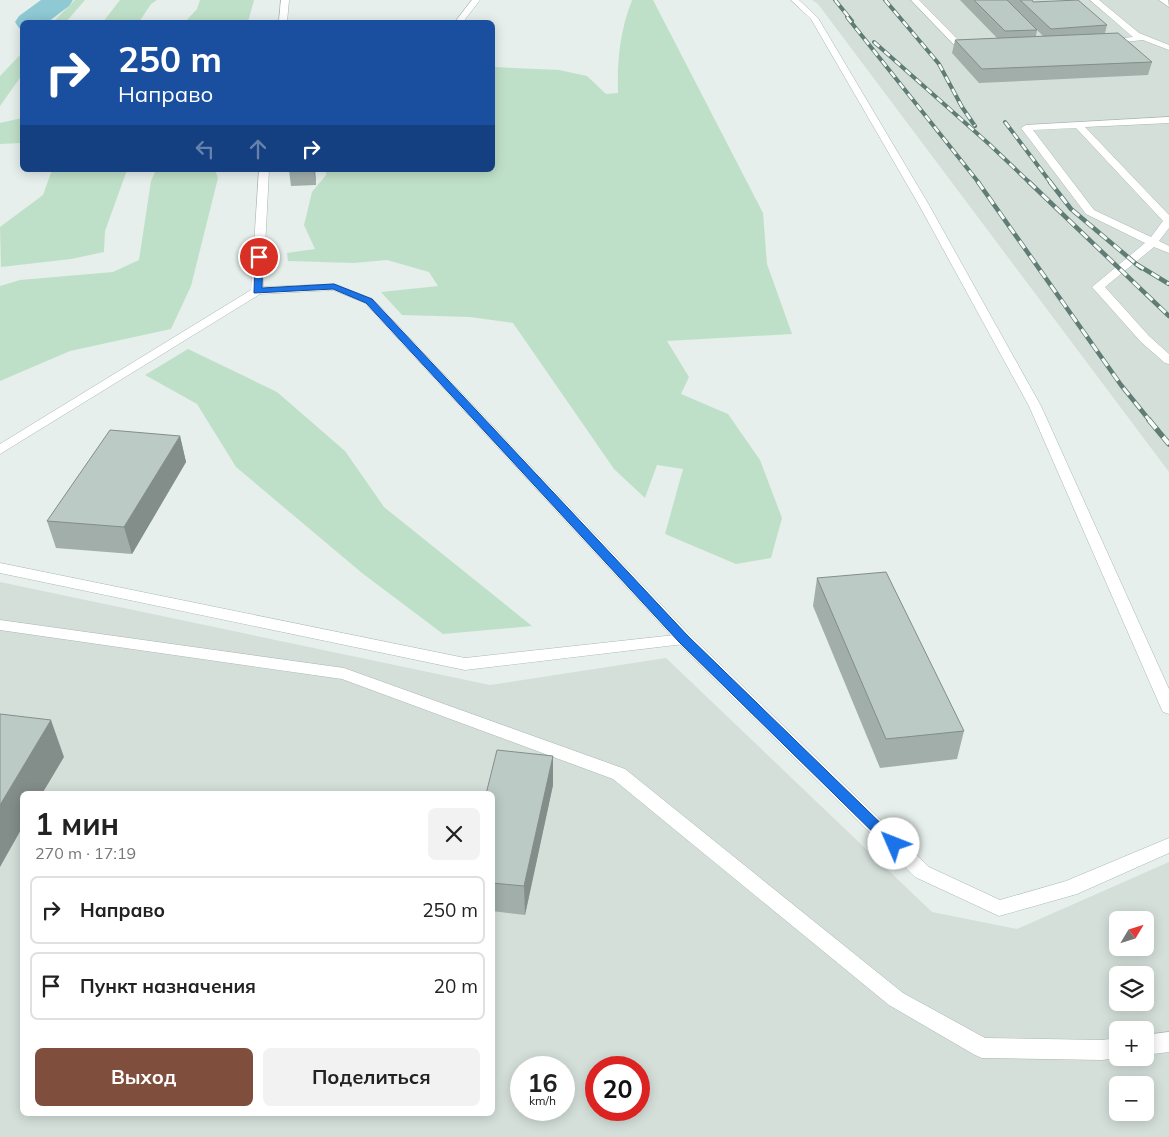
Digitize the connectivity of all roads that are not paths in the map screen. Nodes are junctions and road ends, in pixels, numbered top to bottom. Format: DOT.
graph roads {
  1 [pos="285,0"];
  2 [pos="476,0"];
  3 [pos="795,0"];
  4 [pos="916,0"];
  5 [pos="1094,0"];
  6 [pos="1163,0"];
  7 [pos="1169,5"];
  8 [pos="283,20"];
  9 [pos="461,20"];
  10 [pos="1143,38"];
  11 [pos="1169,41"];
  12 [pos="1099,43"];
  13 [pos="1165,47"];
  14 [pos="982,49"];
  15 [pos="1169,120"];
  16 [pos="1077,124"];
  17 [pos="264,172"];
  18 [pos="1154,242"];
  19 [pos="1169,250"];
  20 [pos="257,291"];
  21 [pos="1169,360"];
  22 [pos="0,450"];
  23 [pos="0,568"];
  24 [pos="0,625"];
  25 [pos="684,639"];
  26 [pos="1169,708"];
  27 [pos="1169,845"];
  28 [pos="1169,1042"];
  29 [pos="1154,1044"];
  30 [pos="1109,1049"];
  1 -- 8 [label="street"];
  2 -- 9 [label="street"];
  3 -- 26 [label="street"];
  4 -- 14 [label="street"];
  5 -- 10 [label="street"];
  6 -- 7 [label="street"];
  10 -- 12 [label="street"];
  10 -- 13 [label="street"];
  11 -- 13 [label="street"];
  15 -- 16 [label="street"];
  16 -- 18 [label="street"];
  16 -- 18 [label="street"];
  17 -- 20 [label="street"];
  18 -- 19 [label="street"];
  18 -- 21 [label="street"];
  20 -- 22 [label="street"];
  20 -- 25 [label="street"];
  23 -- 25 [label="street"];
  24 -- 30 [label="street"];
  25 -- 27 [label="street"];
  28 -- 29 [label="street"];
}
